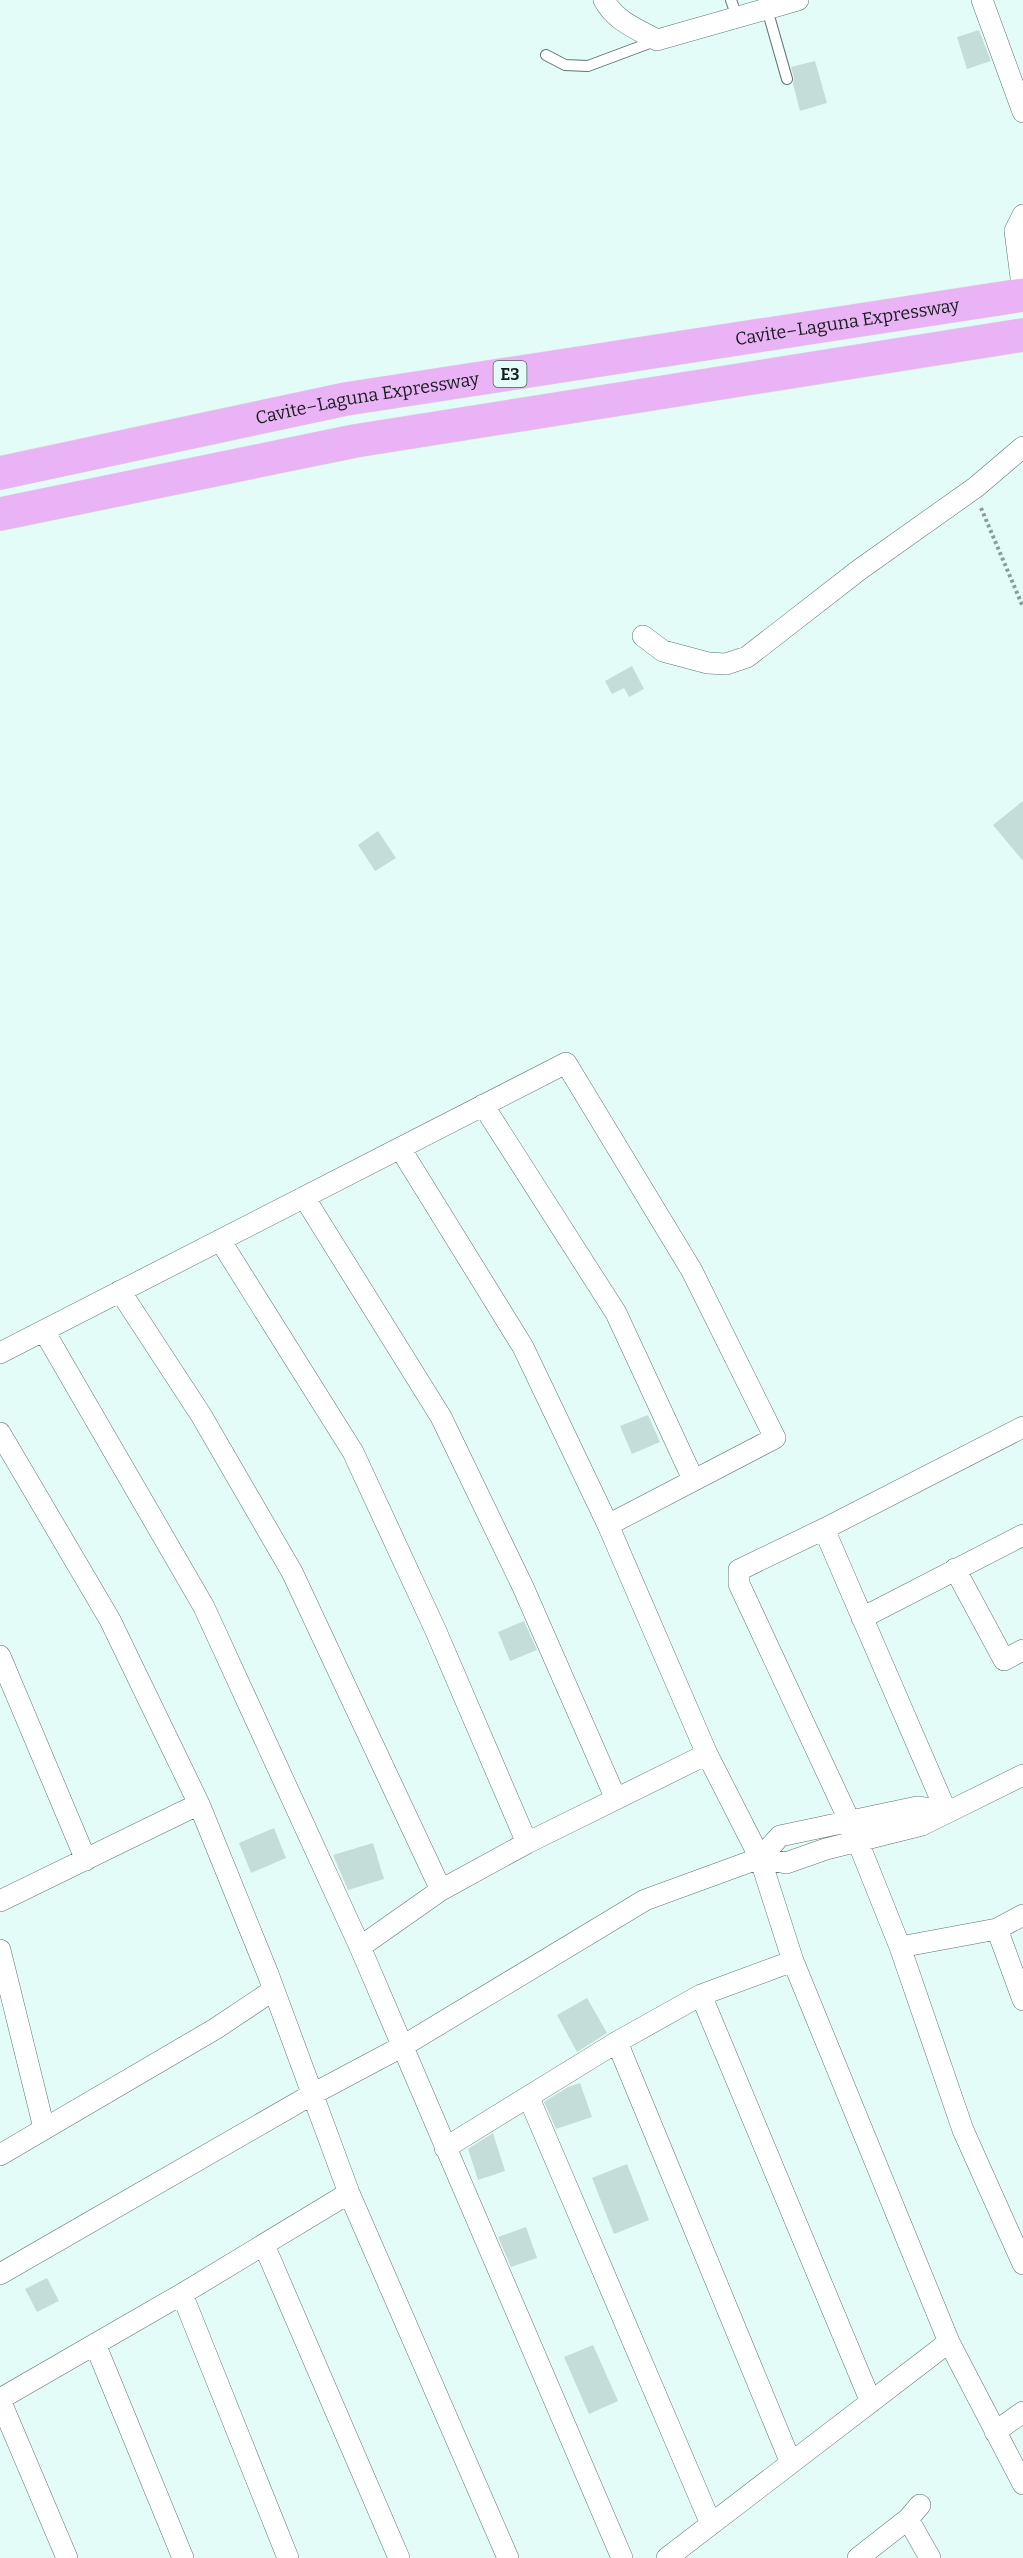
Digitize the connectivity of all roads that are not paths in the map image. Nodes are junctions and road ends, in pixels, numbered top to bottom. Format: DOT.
graph roads {
  1 [pos="604,0"];
  2 [pos="798,0"];
  3 [pos="982,0"];
  4 [pos="734,9"];
  5 [pos="767,9"];
  6 [pos="657,40"];
  7 [pos="546,55"];
  8 [pos="787,79"];
  9 [pos="1023,112"];
  10 [pos="1023,214"];
  11 [pos="1023,294"];
  12 [pos="1023,335"];
  13 [pos="1023,447"];
  14 [pos="0,473"];
  15 [pos="0,514"];
  16 [pos="643,636"];
  17 [pos="483,1105"];
  18 [pos="400,1148"];
  19 [pos="304,1197"];
  20 [pos="220,1240"];
  21 [pos="120,1291"];
  22 [pos="44,1331"];
  23 [pos="0,1353"];
  24 [pos="1023,1426"];
  25 [pos="0,1433"];
  26 [pos="693,1479"];
  27 [pos="608,1524"];
  28 [pos="824,1529"];
  29 [pos="1023,1535"];
  30 [pos="955,1569"];
  31 [pos="862,1618"];
  32 [pos="1023,1650"];
  33 [pos="0,1656"];
  34 [pos="707,1754"];
  35 [pos="1023,1775"];
  36 [pos="616,1799"];
  37 [pos="199,1804"];
  38 [pos="946,1811"];
  39 [pos="853,1832"];
  40 [pos="527,1843"];
  41 [pos="760,1858"];
  42 [pos="87,1860"];
  43 [pos="441,1890"];
  44 [pos="0,1901"];
  45 [pos="1023,1915"];
  46 [pos="997,1929"];
  47 [pos="360,1947"];
  48 [pos="900,1947"];
  49 [pos="0,1950"];
  50 [pos="793,1961"];
  51 [pos="272,1991"];
  52 [pos="701,1995"];
  53 [pos="1023,2000"];
  54 [pos="617,2042"];
  55 [pos="403,2046"];
  56 [pos="311,2095"];
  57 [pos="529,2098"];
  58 [pos="44,2128"];
  59 [pos="445,2148"];
  60 [pos="0,2155"];
  61 [pos="349,2193"];
  62 [pos="264,2245"];
  63 [pos="1023,2264"];
  64 [pos="0,2274"];
  65 [pos="182,2294"];
  66 [pos="949,2342"];
  67 [pos="95,2344"];
  68 [pos="0,2399"];
  69 [pos="871,2402"];
  70 [pos="1023,2412"];
  71 [pos="995,2432"];
  72 [pos="791,2463"];
  73 [pos="1023,2484"];
  74 [pos="711,2524"];
  75 [pos="67,2558"];
  76 [pos="183,2558"];
  77 [pos="288,2558"];
  78 [pos="399,2558"];
  79 [pos="508,2558"];
  80 [pos="622,2558"];
  81 [pos="667,2558"];
  82 [pos="858,2558"];
  83 [pos="930,2558"];
  1 -- 6 [label="street"];
  2 -- 5 [label="street"];
  3 -- 9 [label="street"];
  4 -- 5 [label="street"];
  4 -- 6 [label="street"];
  5 -- 8 [label="lane"];
  6 -- 7 [label="lane"];
  10 -- 11 [label="street"];
  11 -- 14 [label="highway, Cavite–Laguna Expressway / E3"];
  12 -- 15 [label="highway, E3"];
  13 -- 16 [label="street"];
  17 -- 18 [label="street"];
  17 -- 26 [label="street"];
  17 -- 26 [label="street"];
  18 -- 19 [label="street"];
  18 -- 27 [label="street"];
  19 -- 20 [label="street"];
  19 -- 36 [label="street"];
  20 -- 21 [label="street"];
  20 -- 40 [label="street"];
  21 -- 22 [label="street"];
  21 -- 43 [label="street"];
  22 -- 23 [label="street"];
  22 -- 47 [label="street"];
  24 -- 28 [label="street"];
  25 -- 37 [label="street"];
  26 -- 27 [label="street"];
  27 -- 34 [label="street"];
  28 -- 31 [label="street"];
  28 -- 39 [label="street"];
  29 -- 30 [label="street"];
  30 -- 31 [label="street"];
  30 -- 32 [label="street"];
  31 -- 38 [label="street"];
  33 -- 42 [label="street"];
  34 -- 36 [label="street"];
  34 -- 41 [label="street"];
  35 -- 38 [label="street"];
  36 -- 40 [label="street"];
  37 -- 42 [label="street"];
  37 -- 51 [label="street"];
  38 -- 39 [label="street"];
  39 -- 41 [label="street"];
  39 -- 48 [label="street"];
  40 -- 43 [label="street"];
  41 -- 50 [label="street"];
  41 -- 55 [label="street"];
  42 -- 44 [label="street"];
  43 -- 47 [label="street"];
  45 -- 46 [label="street"];
  46 -- 48 [label="street"];
  46 -- 53 [label="street"];
  47 -- 55 [label="street"];
  48 -- 63 [label="street"];
  49 -- 58 [label="street"];
  50 -- 52 [label="street"];
  50 -- 66 [label="street"];
  51 -- 56 [label="street"];
  51 -- 58 [label="street"];
  52 -- 54 [label="street"];
  52 -- 69 [label="street"];
  54 -- 57 [label="street"];
  54 -- 72 [label="street"];
  55 -- 56 [label="street"];
  55 -- 59 [label="street"];
  56 -- 61 [label="street"];
  56 -- 64 [label="street"];
  57 -- 59 [label="street"];
  57 -- 74 [label="street"];
  58 -- 60 [label="street"];
  59 -- 80 [label="street"];
  61 -- 62 [label="street"];
  61 -- 79 [label="street"];
  62 -- 65 [label="street"];
  62 -- 78 [label="street"];
  65 -- 67 [label="street"];
  65 -- 77 [label="street"];
  66 -- 69 [label="street"];
  66 -- 71 [label="street"];
  67 -- 68 [label="street"];
  67 -- 76 [label="street"];
  68 -- 75 [label="street"];
  69 -- 72 [label="street"];
  70 -- 71 [label="street"];
  71 -- 73 [label="street"];
  72 -- 74 [label="street"];
  74 -- 81 [label="street"];
  82 -- 83 [label="street"];
}
